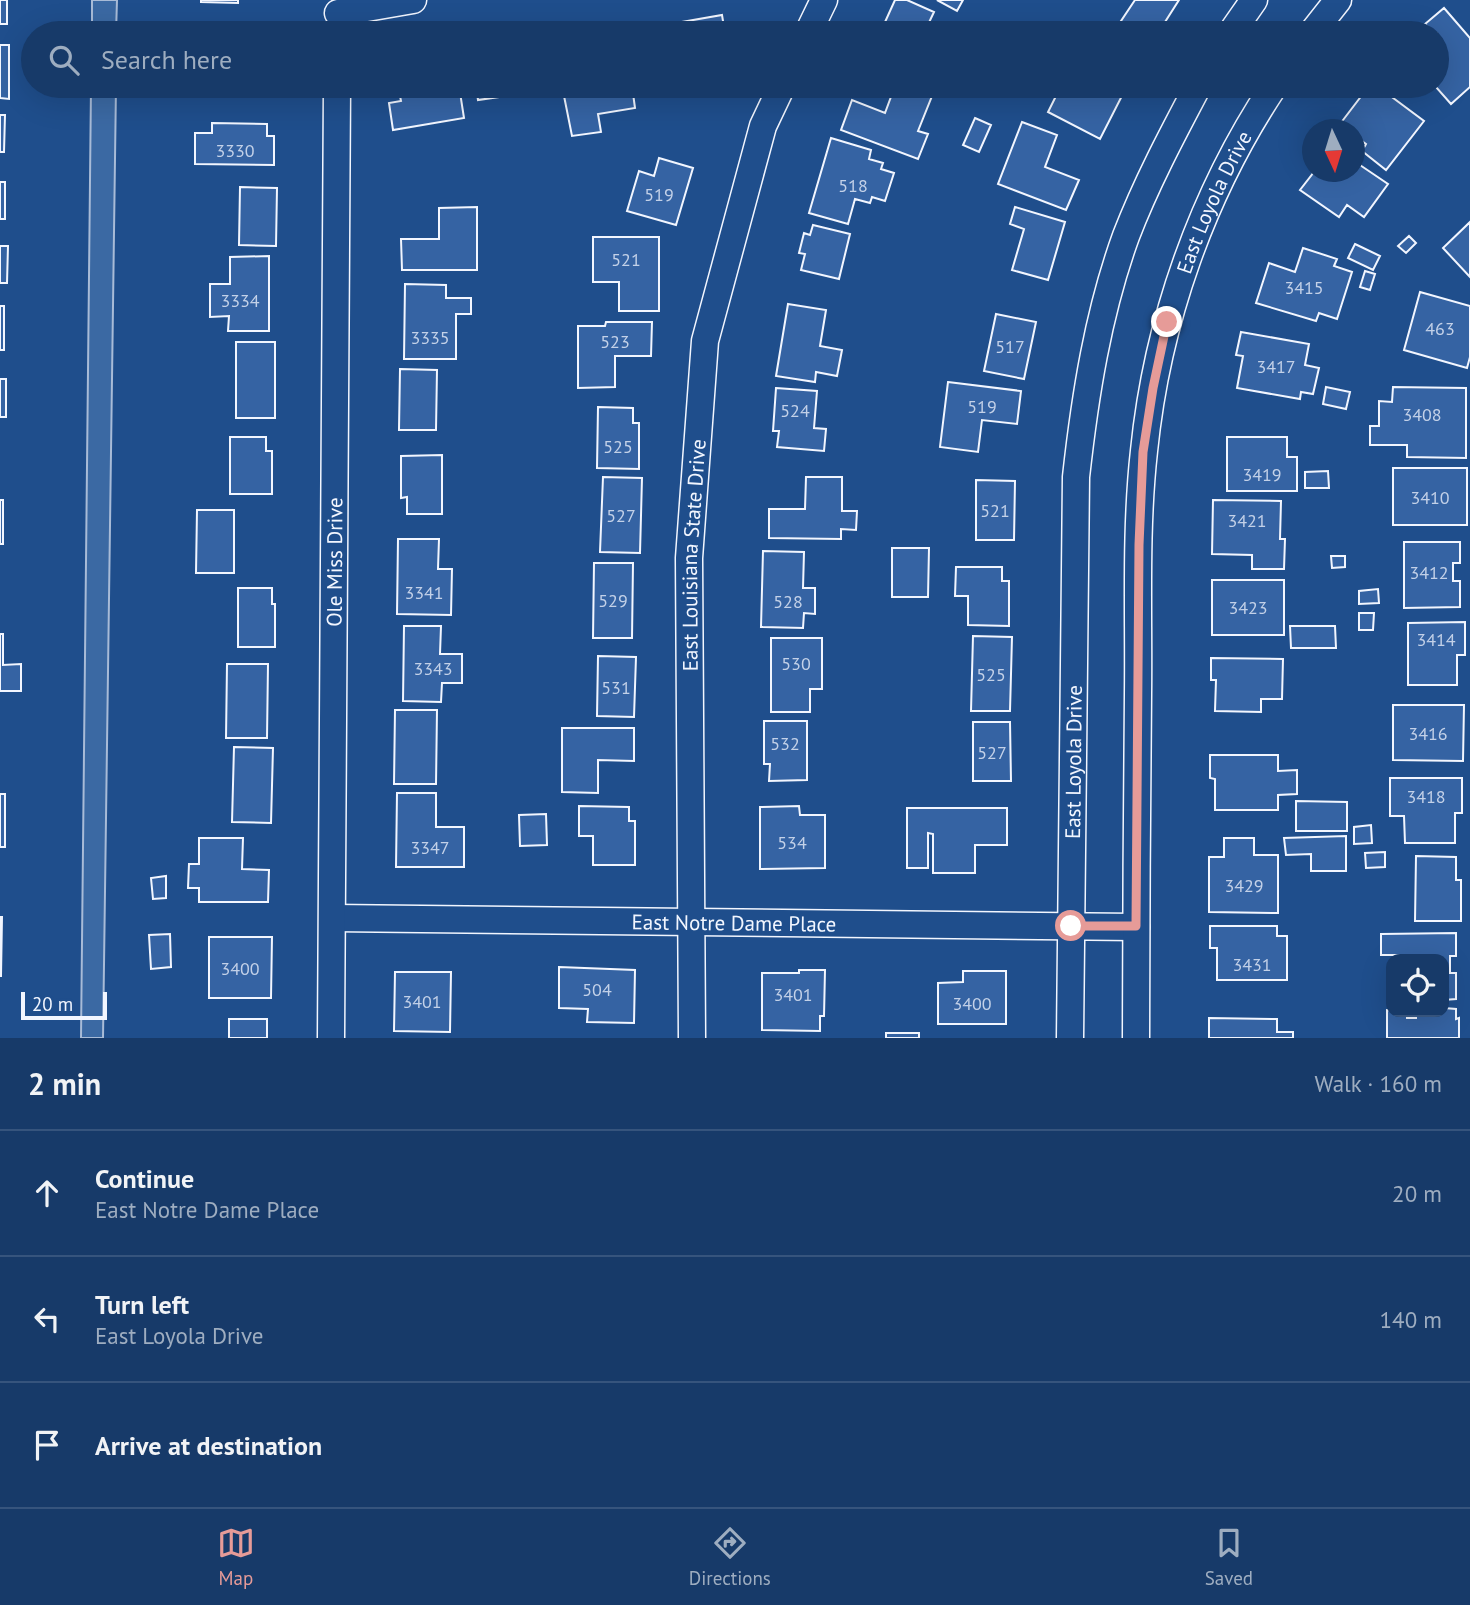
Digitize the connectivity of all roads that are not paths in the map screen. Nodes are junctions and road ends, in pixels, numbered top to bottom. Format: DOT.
graph roads {
  1 [pos="413,0"];
  2 [pos="824,0"];
  3 [pos="1254,0"];
  4 [pos="1338,0"];
  5 [pos="338,15"];
  6 [pos="814,21"];
  7 [pos="1239,21"];
  8 [pos="1321,21"];
  9 [pos="337,98"];
  10 [pos="776,98"];
  11 [pos="1192,98"];
  12 [pos="1266,98"];
  13 [pos="333,918"];
  14 [pos="692,922"];
  15 [pos="1071,926"];
  16 [pos="1136,926"];
  17 [pos="331,1038"];
  18 [pos="692,1038"];
  19 [pos="1070,1038"];
  20 [pos="1136,1038"];
  1 -- 5 [label="street"];
  2 -- 6 [label="street"];
  3 -- 7 [label="street"];
  4 -- 8 [label="street"];
  9 -- 13 [label="street, Ole Miss Drive"];
  10 -- 14 [label="street, East Louisiana State Drive"];
  11 -- 15 [label="street, East Loyola Drive"];
  12 -- 16 [label="street, East Loyola Drive"];
  13 -- 14 [label="street, East Notre Dame Place"];
  13 -- 17 [label="street, Ole Miss Drive"];
  14 -- 15 [label="street, East Notre Dame Place"];
  14 -- 18 [label="street, East Louisiana State Drive"];
  15 -- 16 [label="street, East Notre Dame Place"];
  15 -- 19 [label="street, East Loyola Drive"];
  16 -- 20 [label="street, East Loyola Drive"];
}
